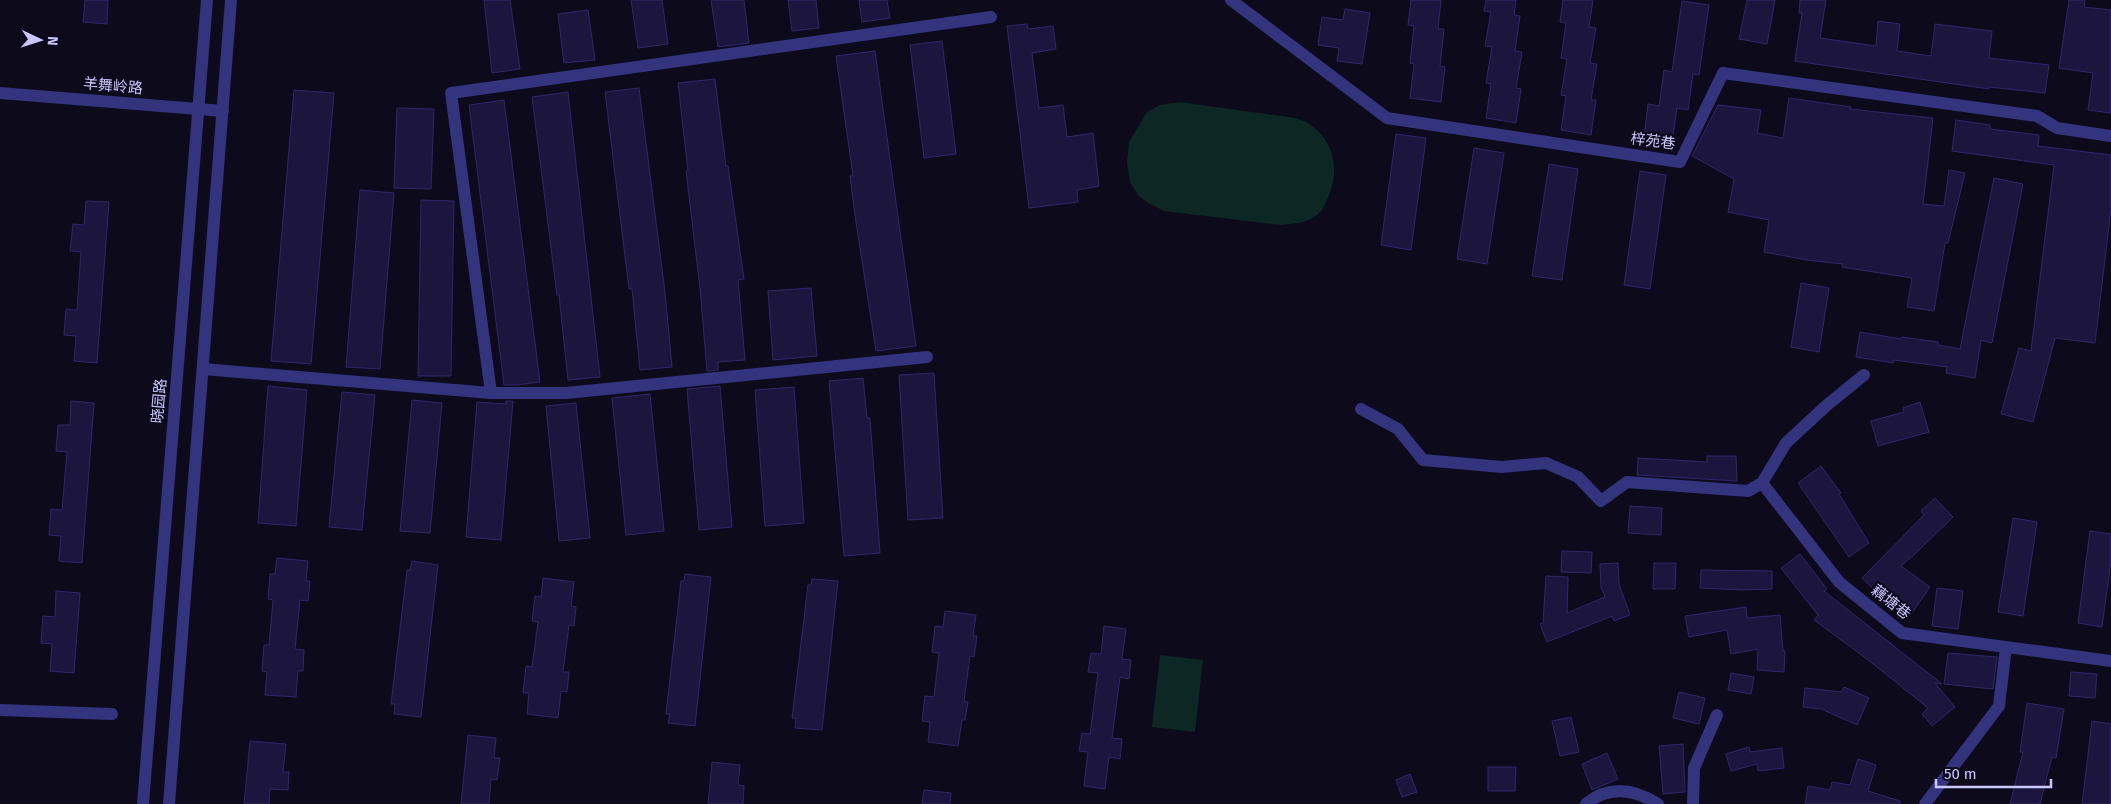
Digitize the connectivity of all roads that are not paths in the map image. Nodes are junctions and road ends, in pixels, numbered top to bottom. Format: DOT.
graph roads {
  1 [pos="207,0"];
  2 [pos="231,0"];
  3 [pos="1232,0"];
  4 [pos="991,17"];
  5 [pos="0,94"];
  6 [pos="198,109"];
  7 [pos="223,111"];
  8 [pos="2111,136"];
  9 [pos="927,356"];
  10 [pos="202,369"];
  11 [pos="1864,375"];
  12 [pos="491,393"];
  13 [pos="1361,409"];
  14 [pos="1762,483"];
  15 [pos="2006,647"];
  16 [pos="2111,661"];
  17 [pos="0,710"];
  18 [pos="112,714"];
  19 [pos="1717,715"];
  20 [pos="143,804"];
  21 [pos="168,804"];
  22 [pos="1586,804"];
  23 [pos="1658,804"];
  24 [pos="1693,804"];
  25 [pos="1925,804"];
  1 -- 6 [label="street, 晓园路"];
  2 -- 7 [label="street"];
  3 -- 8 [label="street, 梓苑巷"];
  4 -- 12 [label="street"];
  5 -- 6 [label="street, 羊舞岭路"];
  6 -- 7 [label="street, 羊舞岭路"];
  6 -- 20 [label="street, 晓园路"];
  7 -- 10 [label="street"];
  9 -- 12 [label="street"];
  10 -- 12 [label="street"];
  10 -- 21 [label="street"];
  11 -- 14 [label="street"];
  13 -- 14 [label="street"];
  14 -- 15 [label="street, 藕塘巷"];
  15 -- 16 [label="street, 藕塘巷"];
  15 -- 25 [label="street"];
  17 -- 18 [label="street"];
  19 -- 24 [label="street"];
  22 -- 23 [label="street"];
}
